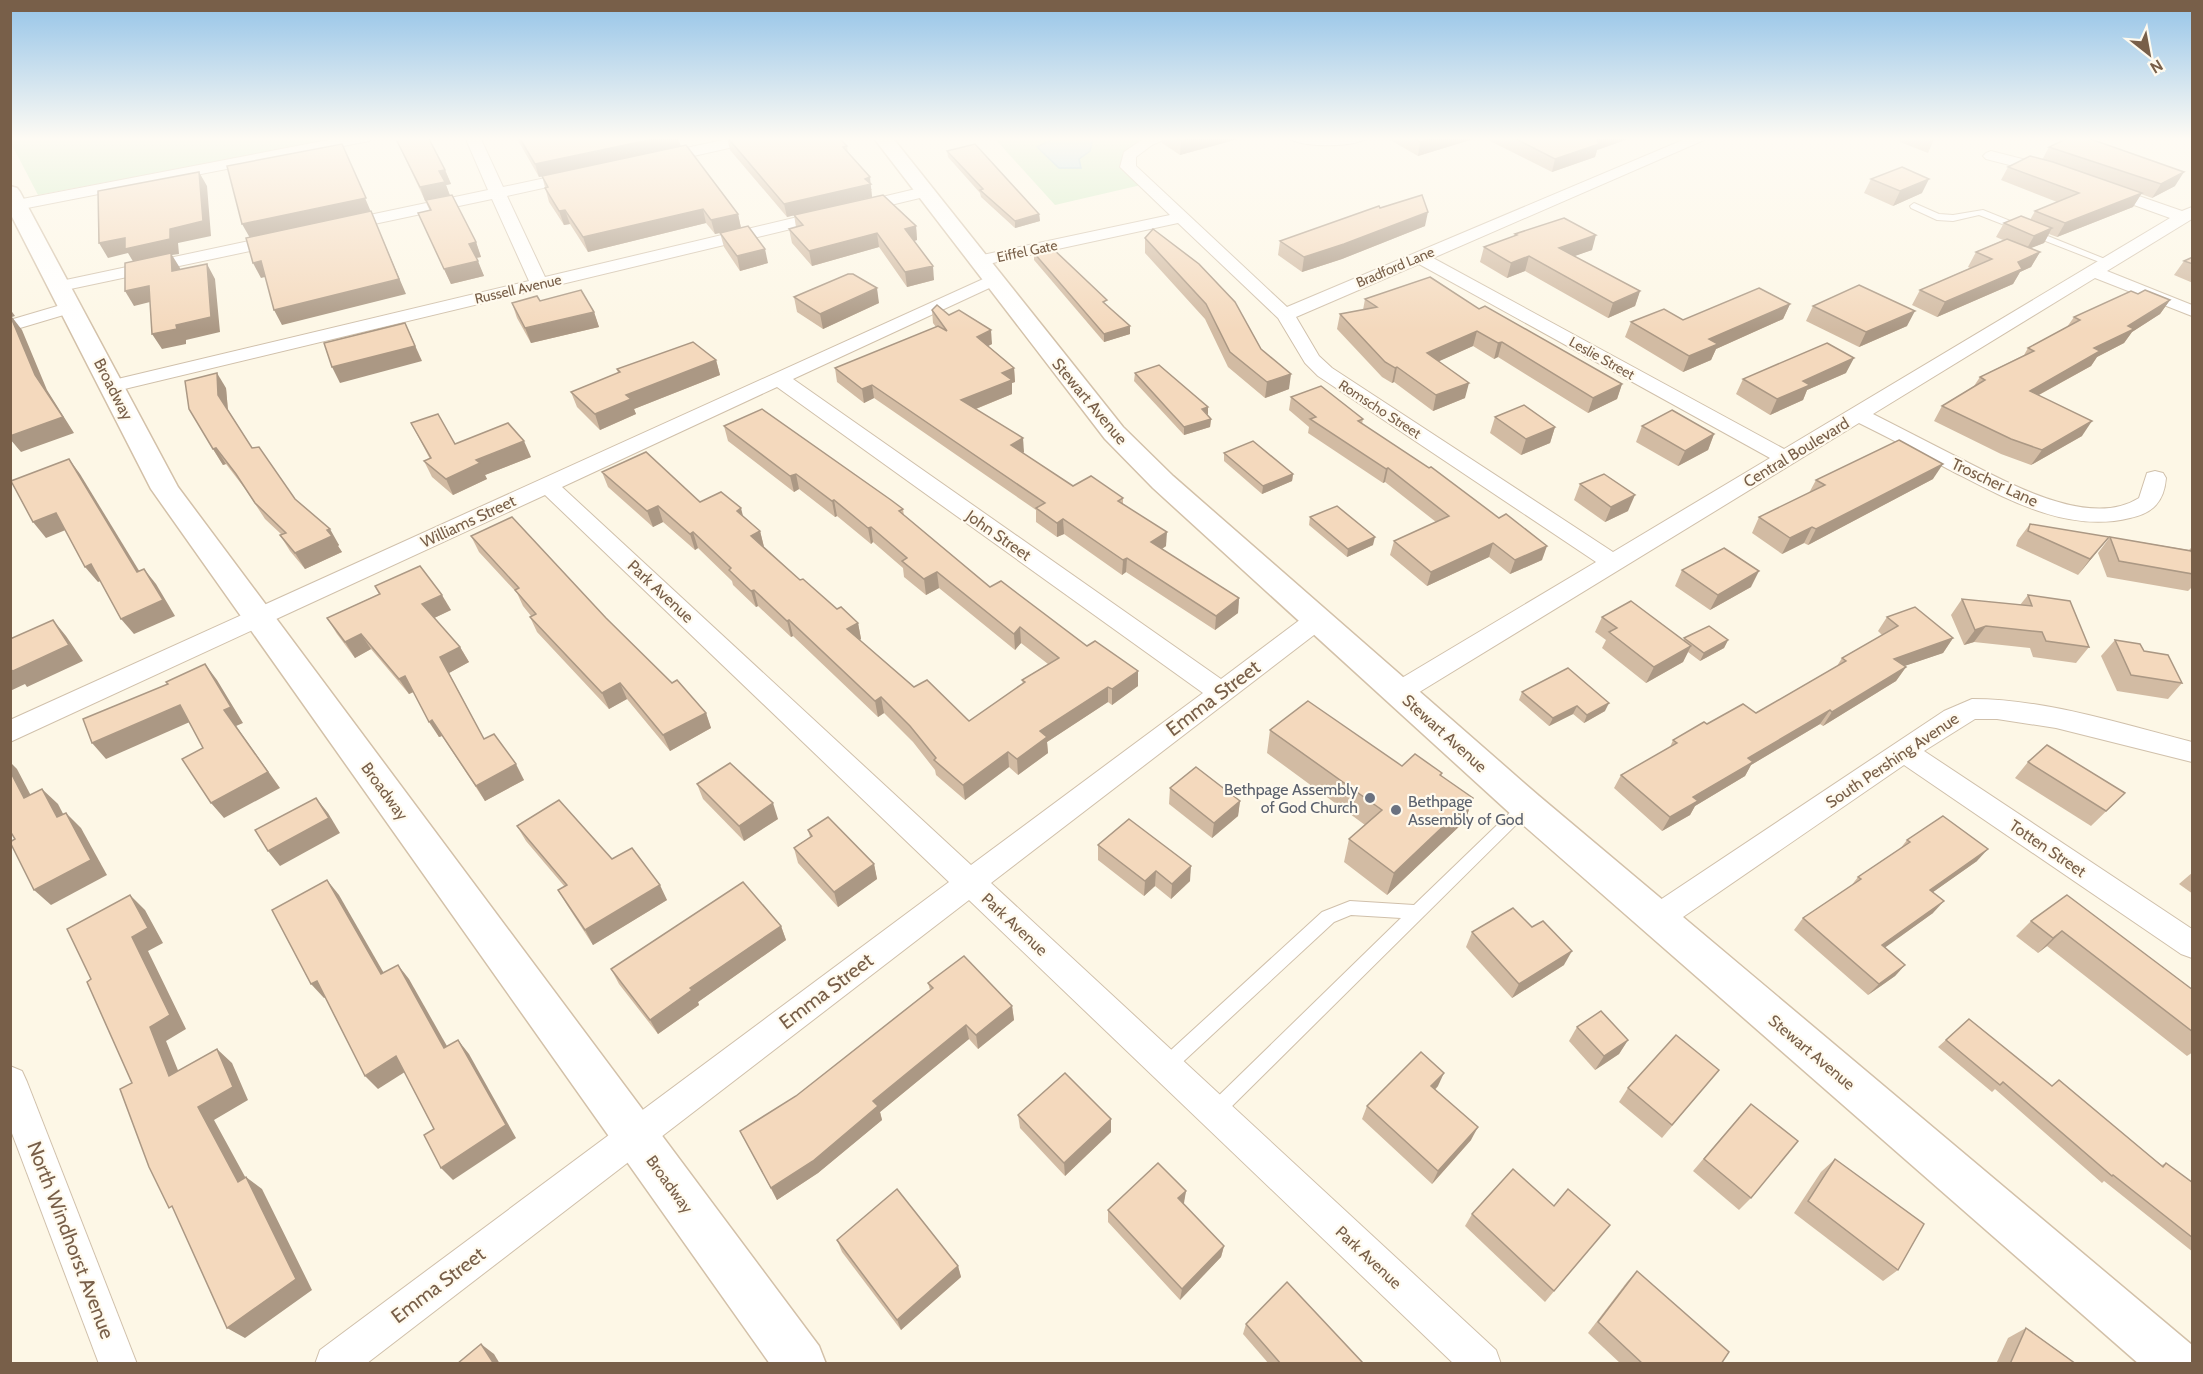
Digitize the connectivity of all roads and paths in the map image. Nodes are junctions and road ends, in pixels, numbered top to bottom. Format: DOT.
graph roads {
  1 [pos="15,201"];
  2 [pos="460,201"];
  3 [pos="502,201"];
  4 [pos="886,201"];
  5 [pos="931,201"];
  6 [pos="1163,201"];
  7 [pos="1551,201"];
  8 [pos="2144,201"];
  9 [pos="1914,206"];
  10 [pos="2188,215"];
  11 [pos="1181,218"];
  12 [pos="330,229"];
  13 [pos="295,236"];
  14 [pos="1418,257"];
  15 [pos="2102,267"];
  16 [pos="985,271"];
  17 [pos="539,284"];
  18 [pos="66,296"];
  19 [pos="926,310"];
  20 [pos="2193,311"];
  21 [pos="1285,315"];
  22 [pos="10,326"];
  23 [pos="777,378"];
  24 [pos="112,386"];
  25 [pos="1859,415"];
  26 [pos="1785,458"];
  27 [pos="2155,478"];
  28 [pos="547,484"];
  29 [pos="1613,563"];
  30 [pos="259,617"];
  31 [pos="1318,620"];
  32 [pos="1220,692"];
  33 [pos="1399,692"];
  34 [pos="10,732"];
  35 [pos="1904,751"];
  36 [pos="2193,752"];
  37 [pos="1526,806"];
  38 [pos="969,882"];
  39 [pos="1416,912"];
  40 [pos="1656,919"];
  41 [pos="2193,945"];
  42 [pos="1166,1066"];
  43 [pos="10,1082"];
  44 [pos="1214,1112"];
  45 [pos="635,1136"];
  46 [pos="118,1364"];
  47 [pos="334,1364"];
  48 [pos="801,1364"];
  49 [pos="1482,1364"];
  50 [pos="2177,1364"];
  1 -- 18 [label="main road, Broadway"];
  2 -- 12 [label="street"];
  3 -- 17 [label="street"];
  4 -- 17 [label="street, Russell Avenue"];
  5 -- 16 [label="main road, Stewart Avenue"];
  6 -- 11 [label="street, Romscho Street"];
  7 -- 14 [label="street, Bradford Lane"];
  8 -- 10 [label="street"];
  9 -- 15 [label="lane"];
  10 -- 15 [label="street, Central Boulevard"];
  11 -- 16 [label="street, Eiffel Gate"];
  11 -- 21 [label="street, Romscho Street"];
  13 -- 18 [label="street"];
  14 -- 21 [label="street, Bradford Lane"];
  14 -- 26 [label="street, Leslie Street"];
  15 -- 20 [label="street"];
  15 -- 25 [label="street, Central Boulevard"];
  16 -- 19 [label="street, Eiffel Gate"];
  16 -- 31 [label="main road, Stewart Avenue"];
  17 -- 24 [label="street, Russell Avenue"];
  18 -- 22 [label="street"];
  18 -- 24 [label="main road, Broadway"];
  19 -- 23 [label="street, Williams Street"];
  21 -- 29 [label="street, Romscho Street"];
  23 -- 28 [label="street, Williams Street"];
  23 -- 32 [label="street, John Street"];
  24 -- 30 [label="main road, Broadway"];
  25 -- 26 [label="street, Central Boulevard"];
  25 -- 27 [label="street, Troscher Lane"];
  26 -- 29 [label="street, Central Boulevard"];
  28 -- 30 [label="street, Williams Street"];
  28 -- 38 [label="street, Park Avenue"];
  29 -- 33 [label="street, Central Boulevard"];
  30 -- 34 [label="street, Williams Street"];
  30 -- 45 [label="main road, Broadway"];
  31 -- 32 [label="street, Emma Street"];
  31 -- 33 [label="main road, Stewart Avenue"];
  32 -- 38 [label="street, Emma Street"];
  33 -- 37 [label="main road, Stewart Avenue"];
  35 -- 36 [label="street, South Pershing Avenue"];
  35 -- 40 [label="street, South Pershing Avenue"];
  35 -- 41 [label="street, Totten Street"];
  37 -- 39 [label="lane"];
  37 -- 40 [label="main road, Stewart Avenue"];
  38 -- 42 [label="street, Park Avenue"];
  38 -- 45 [label="street, Emma Street"];
  39 -- 42 [label="lane"];
  39 -- 44 [label="lane"];
  40 -- 50 [label="main road, Stewart Avenue"];
  42 -- 44 [label="street, Park Avenue"];
  43 -- 46 [label="street, North Windhorst Avenue"];
  44 -- 49 [label="street, Park Avenue"];
  45 -- 47 [label="street, Emma Street"];
  45 -- 48 [label="main road, Broadway"];
}
